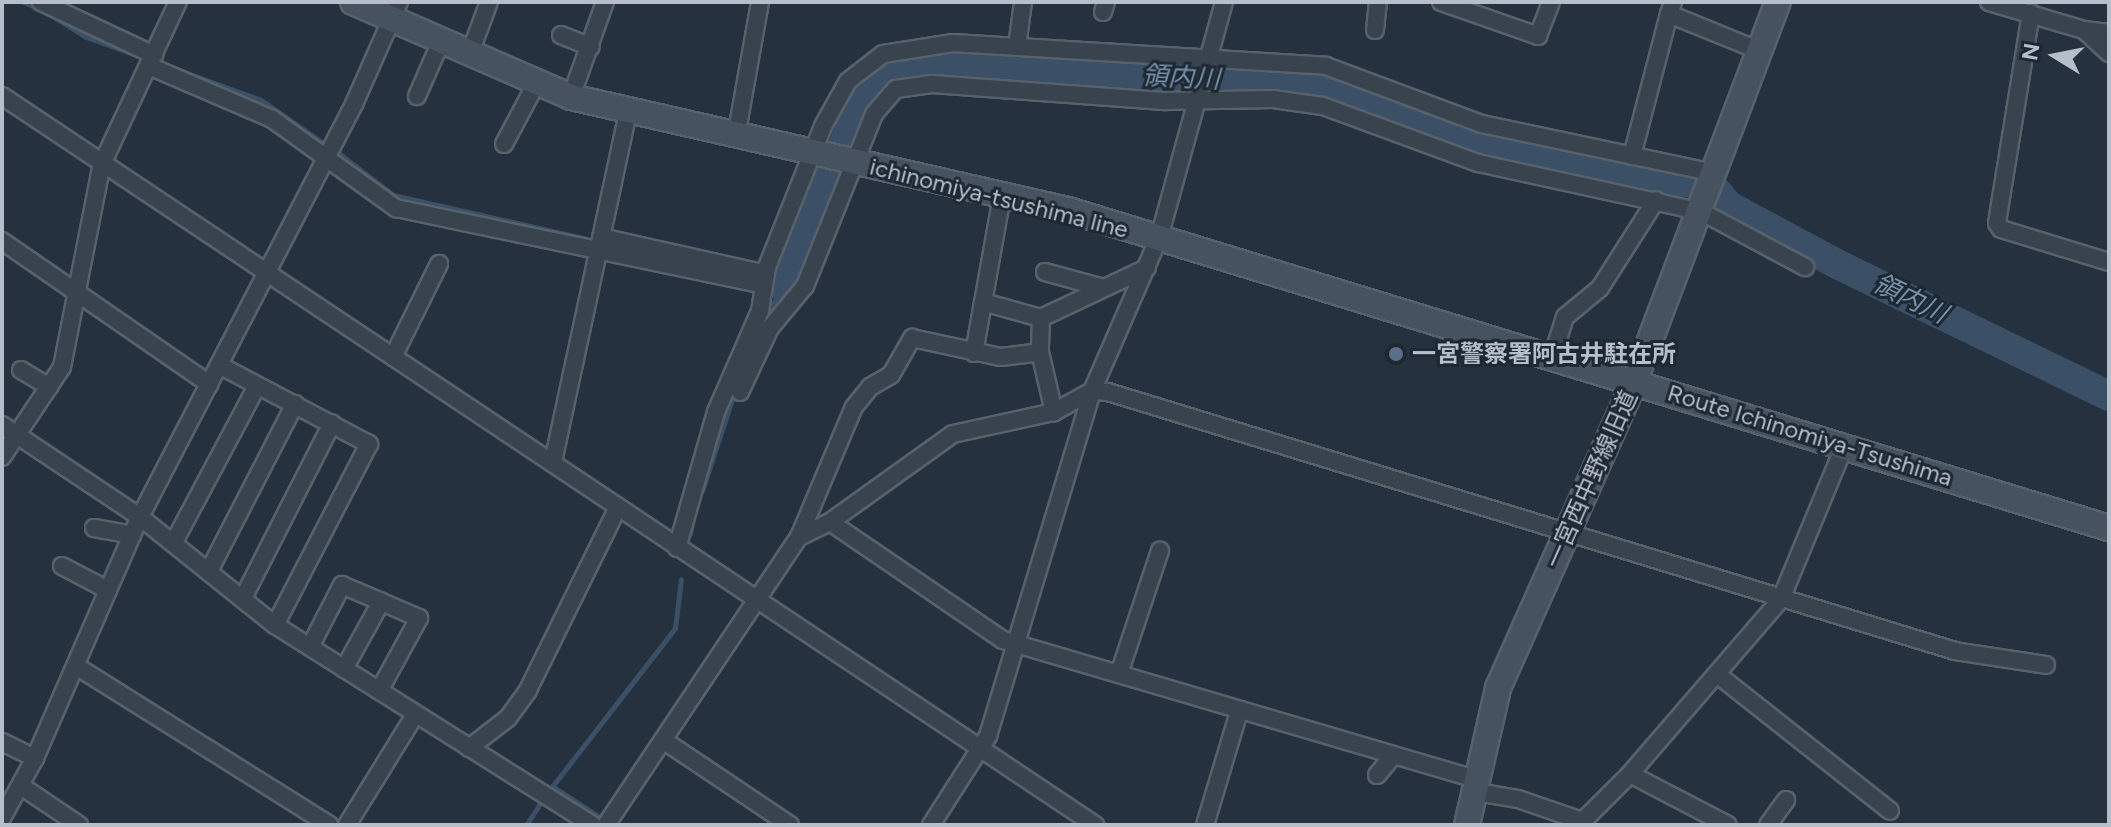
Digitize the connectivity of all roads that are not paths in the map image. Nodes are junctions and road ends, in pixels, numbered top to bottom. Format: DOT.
graph roads {
  1 [pos="41,2"];
  2 [pos="178,2"];
  3 [pos="353,2"];
  4 [pos="489,2"];
  5 [pos="605,2"];
  6 [pos="760,2"];
  7 [pos="1023,2"];
  8 [pos="1224,2"];
  9 [pos="1378,2"];
  10 [pos="1441,2"];
  11 [pos="1551,2"];
  12 [pos="1778,2"];
  13 [pos="1989,2"];
  14 [pos="1671,8"];
  15 [pos="2025,9"];
  16 [pos="396,11"];
  17 [pos="1375,30"];
  18 [pos="2084,30"];
  19 [pos="2109,33"];
  20 [pos="561,35"];
  21 [pos="441,41"];
  22 [pos="591,47"];
  23 [pos="1017,47"];
  24 [pos="1760,51"];
  25 [pos="470,53"];
  26 [pos="2109,53"];
  27 [pos="1209,59"];
  28 [pos="152,60"];
  29 [pos="537,82"];
  30 [pos="2,96"];
  31 [pos="417,96"];
  32 [pos="571,97"];
  33 [pos="1197,99"];
  34 [pos="628,113"];
  35 [pos="736,137"];
  36 [pos="504,144"];
  37 [pos="812,153"];
  38 [pos="1632,156"];
  39 [pos="327,157"];
  40 [pos="854,163"];
  41 [pos="102,164"];
  42 [pos="1715,173"];
  43 [pos="1002,196"];
  44 [pos="1656,200"];
  45 [pos="1702,212"];
  46 [pos="1159,238"];
  47 [pos="2,241"];
  48 [pos="599,244"];
  49 [pos="2109,262"];
  50 [pos="439,264"];
  51 [pos="1805,267"];
  52 [pos="1147,268"];
  53 [pos="1045,272"];
  54 [pos="264,273"];
  55 [pos="765,279"];
  56 [pos="1100,287"];
  57 [pos="76,292"];
  58 [pos="983,302"];
  59 [pos="1041,318"];
  60 [pos="1040,352"];
  61 [pos="974,353"];
  62 [pos="393,357"];
  63 [pos="1552,358"];
  64 [pos="219,365"];
  65 [pos="21,370"];
  66 [pos="1635,380"];
  67 [pos="209,384"];
  68 [pos="257,386"];
  69 [pos="49,387"];
  70 [pos="1092,391"];
  71 [pos="740,392"];
  72 [pos="295,404"];
  73 [pos="1054,412"];
  74 [pos="332,423"];
  75 [pos="2,425"];
  76 [pos="18,435"];
  77 [pos="1844,447"];
  78 [pos="2,457"];
  79 [pos="553,462"];
  80 [pos="618,507"];
  81 [pos="140,517"];
  82 [pos="830,522"];
  83 [pos="94,528"];
  84 [pos="2109,528"];
  85 [pos="1567,531"];
  86 [pos="132,535"];
  87 [pos="799,537"];
  88 [pos="174,542"];
  89 [pos="677,548"];
  90 [pos="1160,551"];
  91 [pos="62,566"];
  92 [pos="209,571"];
  93 [pos="108,590"];
  94 [pos="243,598"];
  95 [pos="1781,599"];
  96 [pos="757,600"];
  97 [pos="381,602"];
  98 [pos="275,625"];
  99 [pos="1018,644"];
  100 [pos="310,647"];
  101 [pos="2046,665"];
  102 [pos="76,666"];
  103 [pos="344,669"];
  104 [pos="1119,674"];
  105 [pos="1718,675"];
  106 [pos="379,691"];
  107 [pos="1239,712"];
  108 [pos="415,715"];
  109 [pos="663,740"];
  110 [pos="2,742"];
  111 [pos="469,748"];
  112 [pos="982,749"];
  113 [pos="1392,757"];
  114 [pos="35,758"];
  115 [pos="1630,774"];
  116 [pos="1377,775"];
  117 [pos="1473,785"];
  118 [pos="21,786"];
  119 [pos="1786,800"];
  120 [pos="1890,811"];
  121 [pos="2,818"];
  122 [pos="1580,823"];
  123 [pos="1723,824"];
  124 [pos="79,825"];
  125 [pos="329,825"];
  126 [pos="347,825"];
  127 [pos="592,825"];
  128 [pos="606,825"];
  129 [pos="790,825"];
  130 [pos="931,825"];
  131 [pos="1095,825"];
  132 [pos="1205,825"];
  133 [pos="1467,825"];
  134 [pos="1768,825"];
  1 -- 28 [label="street"];
  2 -- 28 [label="street"];
  3 -- 16 [label="main road"];
  4 -- 25 [label="street"];
  5 -- 22 [label="street"];
  6 -- 35 [label="street"];
  7 -- 23 [label="street"];
  8 -- 27 [label="street"];
  9 -- 17 [label="street"];
  10 -- 11 [label="street"];
  12 -- 24 [label="main road, 一宮西中野線旧道"];
  13 -- 15 [label="street"];
  14 -- 24 [label="street"];
  14 -- 38 [label="street"];
  15 -- 18 [label="street"];
  15 -- 49 [label="street"];
  16 -- 21 [label="main road"];
  16 -- 39 [label="street"];
  18 -- 19 [label="street"];
  18 -- 26 [label="street"];
  20 -- 22 [label="street"];
  21 -- 25 [label="main road"];
  21 -- 31 [label="street"];
  22 -- 32 [label="street"];
  23 -- 27 [label="street"];
  23 -- 37 [label="street"];
  24 -- 42 [label="main road, 一宮西中野線旧道"];
  25 -- 29 [label="main road"];
  27 -- 33 [label="street"];
  27 -- 38 [label="street"];
  28 -- 39 [label="street"];
  28 -- 41 [label="street"];
  29 -- 32 [label="main road"];
  29 -- 36 [label="street"];
  30 -- 41 [label="street"];
  32 -- 34 [label="main road"];
  33 -- 40 [label="street"];
  33 -- 44 [label="street"];
  33 -- 46 [label="street"];
  34 -- 35 [label="main road"];
  34 -- 48 [label="street"];
  35 -- 37 [label="main road"];
  37 -- 40 [label="main road"];
  37 -- 55 [label="street"];
  38 -- 42 [label="street"];
  39 -- 48 [label="street"];
  39 -- 54 [label="street"];
  40 -- 43 [label="main road, ichinomiya-tsushima line"];
  40 -- 71 [label="street"];
  41 -- 54 [label="street"];
  41 -- 57 [label="street"];
  42 -- 45 [label="main road, 一宮西中野線旧道"];
  43 -- 46 [label="main road, ichinomiya-tsushima line"];
  43 -- 58 [label="street"];
  44 -- 45 [label="street"];
  44 -- 63 [label="street"];
  45 -- 51 [label="street"];
  45 -- 66 [label="main road, 一宮西中野線旧道"];
  46 -- 52 [label="street"];
  46 -- 63 [label="main road, Route Ichinomiya-Tsushima"];
  47 -- 57 [label="street"];
  48 -- 55 [label="street"];
  48 -- 79 [label="street"];
  50 -- 62 [label="street"];
  52 -- 56 [label="street"];
  52 -- 70 [label="street"];
  53 -- 56 [label="street"];
  54 -- 62 [label="street"];
  54 -- 64 [label="street"];
  55 -- 89 [label="street"];
  56 -- 59 [label="street"];
  57 -- 67 [label="street"];
  57 -- 69 [label="street"];
  58 -- 59 [label="street"];
  58 -- 61 [label="street"];
  59 -- 60 [label="street"];
  60 -- 61 [label="street"];
  60 -- 73 [label="street"];
  61 -- 87 [label="street"];
  62 -- 79 [label="street"];
  63 -- 66 [label="main road, Route Ichinomiya-Tsushima"];
  64 -- 67 [label="street"];
  64 -- 68 [label="street"];
  65 -- 69 [label="street"];
  66 -- 77 [label="main road, Route Ichinomiya-Tsushima"];
  66 -- 85 [label="main road, 一宮西中野線旧道"];
  67 -- 81 [label="street"];
  68 -- 72 [label="street"];
  68 -- 88 [label="street"];
  69 -- 76 [label="street"];
  70 -- 73 [label="street"];
  70 -- 85 [label="street"];
  70 -- 99 [label="street"];
  72 -- 74 [label="street"];
  72 -- 92 [label="street"];
  73 -- 82 [label="street"];
  74 -- 94 [label="street"];
  74 -- 98 [label="street"];
  75 -- 76 [label="street"];
  76 -- 78 [label="street"];
  76 -- 81 [label="street"];
  77 -- 84 [label="main road, Route Ichinomiya-Tsushima"];
  77 -- 95 [label="street"];
  79 -- 80 [label="street"];
  80 -- 89 [label="street"];
  80 -- 111 [label="street"];
  81 -- 86 [label="street"];
  81 -- 88 [label="street"];
  82 -- 87 [label="street"];
  82 -- 99 [label="street"];
  83 -- 86 [label="street"];
  85 -- 95 [label="street"];
  85 -- 117 [label="main road, 一宮西中野線旧道"];
  86 -- 93 [label="street"];
  87 -- 96 [label="street"];
  88 -- 92 [label="street"];
  89 -- 96 [label="street"];
  90 -- 104 [label="street"];
  91 -- 93 [label="street"];
  92 -- 94 [label="street"];
  93 -- 102 [label="street"];
  94 -- 98 [label="street"];
  95 -- 101 [label="street"];
  95 -- 105 [label="street"];
  96 -- 109 [label="street"];
  96 -- 112 [label="street"];
  97 -- 100 [label="street"];
  97 -- 103 [label="street"];
  97 -- 106 [label="street"];
  98 -- 100 [label="street"];
  99 -- 104 [label="street"];
  99 -- 112 [label="street"];
  100 -- 103 [label="street"];
  102 -- 114 [label="street"];
  102 -- 125 [label="street"];
  103 -- 106 [label="street"];
  104 -- 107 [label="street"];
  105 -- 115 [label="street"];
  105 -- 120 [label="street"];
  106 -- 108 [label="street"];
  107 -- 113 [label="street"];
  107 -- 132 [label="street"];
  108 -- 111 [label="street"];
  108 -- 126 [label="street"];
  109 -- 128 [label="street"];
  109 -- 129 [label="street"];
  110 -- 114 [label="street"];
  111 -- 127 [label="street"];
  112 -- 130 [label="street"];
  112 -- 131 [label="street"];
  113 -- 116 [label="street"];
  113 -- 117 [label="street"];
  114 -- 118 [label="street"];
  115 -- 122 [label="street"];
  115 -- 123 [label="street"];
  117 -- 122 [label="street"];
  117 -- 133 [label="main road, 一宮西中野線旧道"];
  118 -- 121 [label="street"];
  118 -- 124 [label="street"];
  119 -- 134 [label="street"];
}
